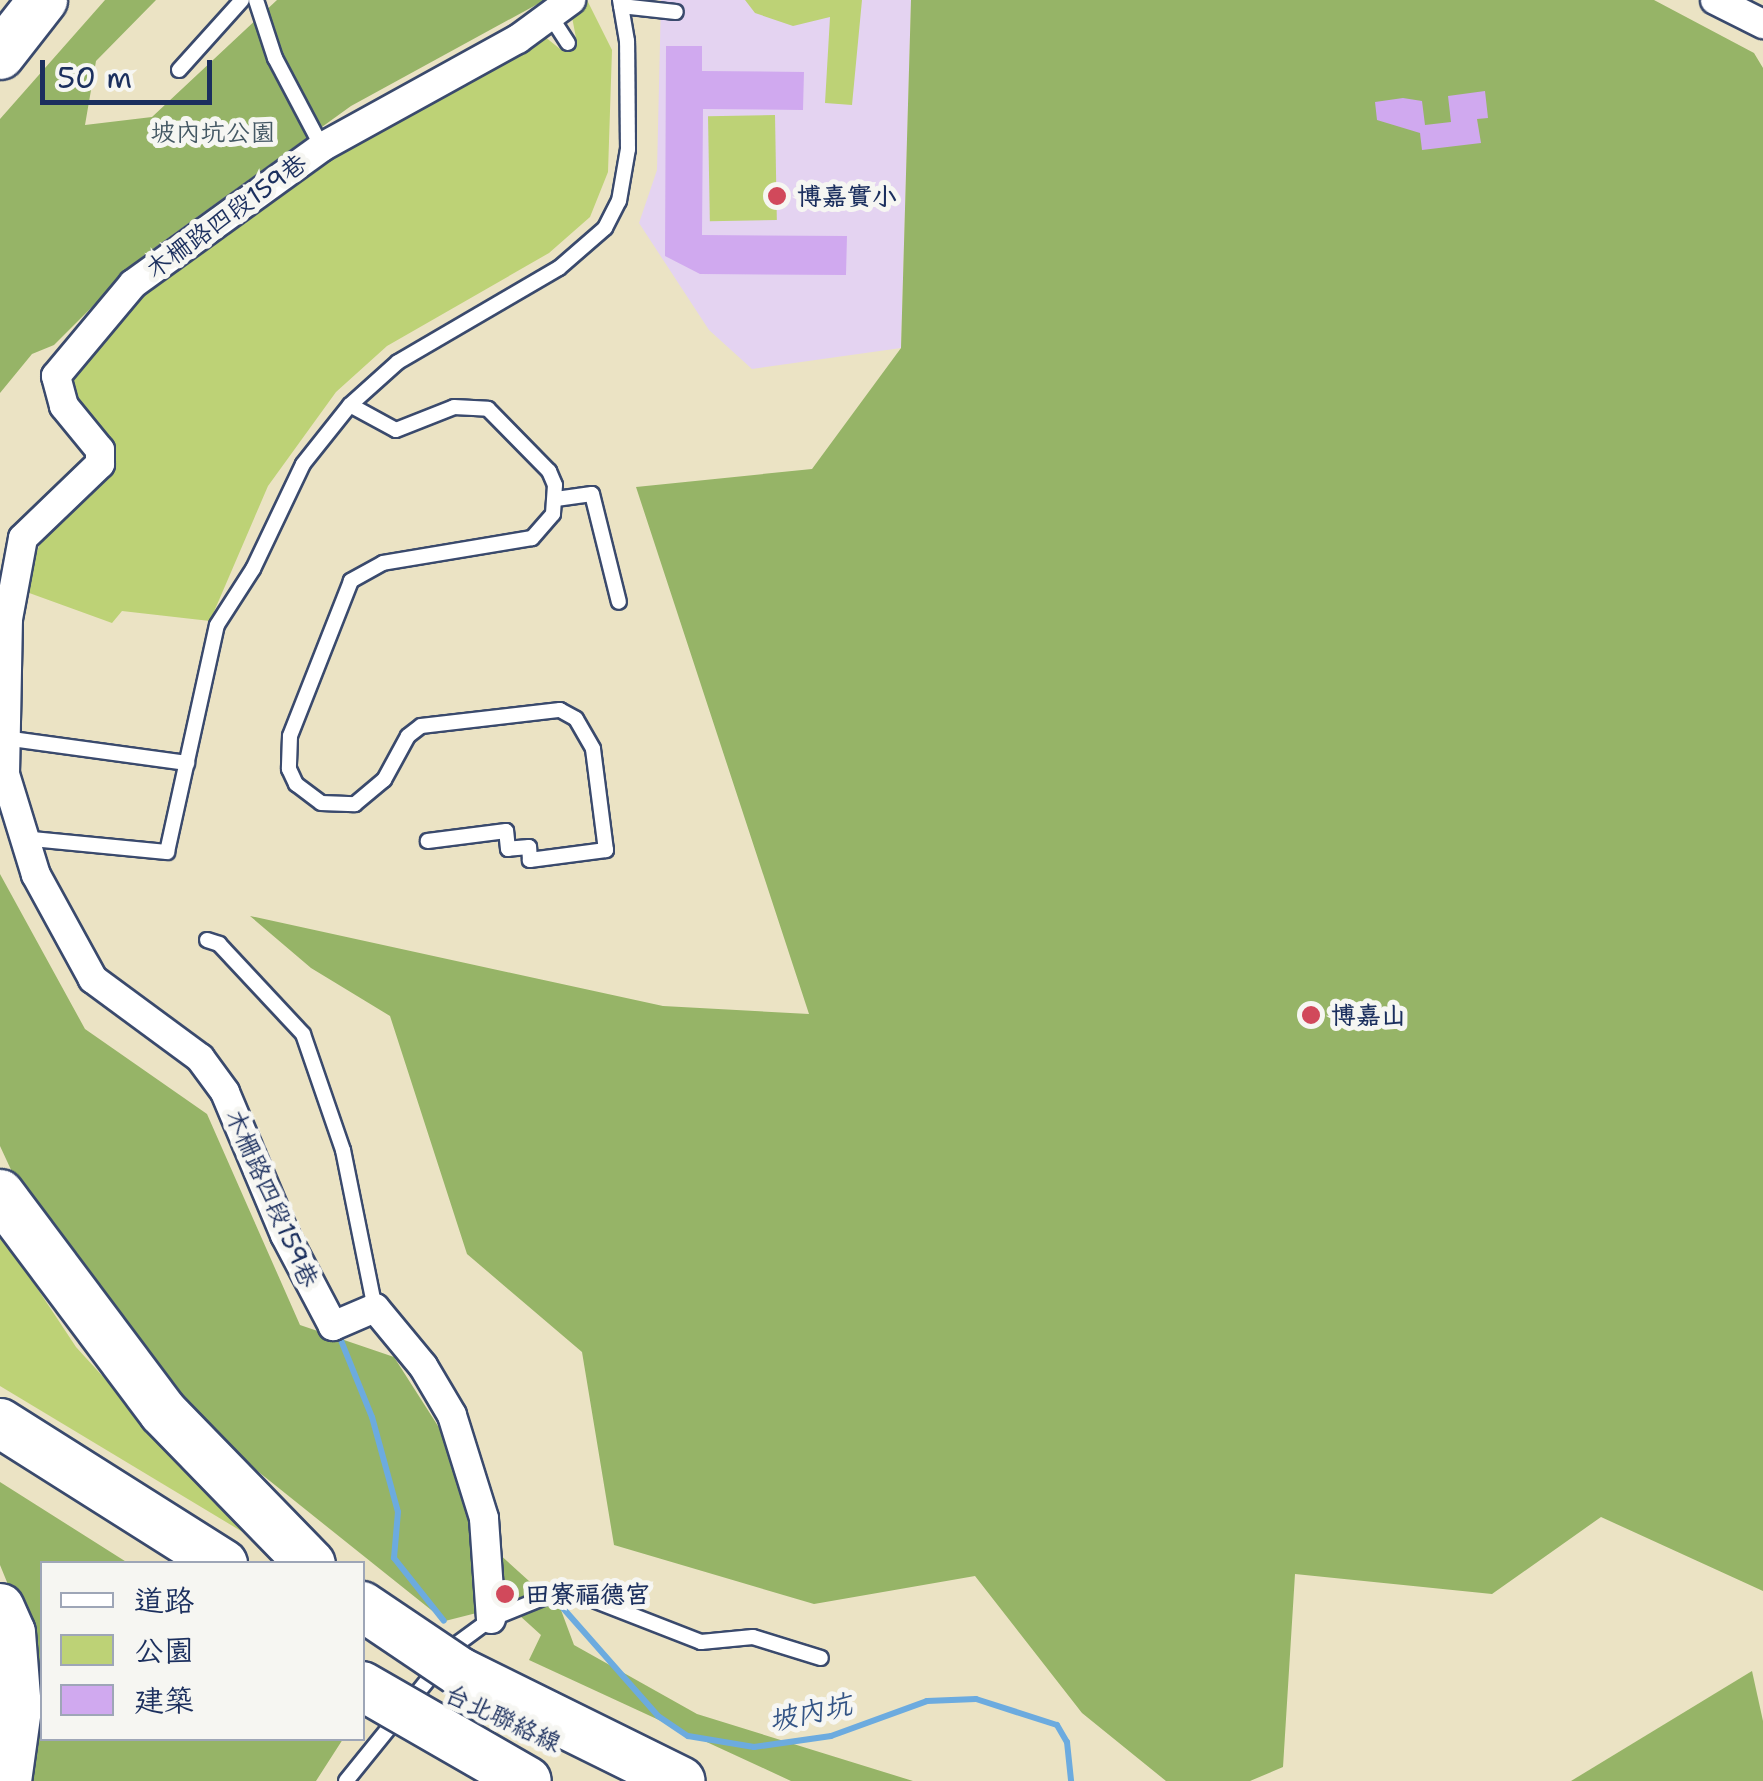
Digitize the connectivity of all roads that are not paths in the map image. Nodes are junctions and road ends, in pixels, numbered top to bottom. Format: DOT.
graph roads {
  1 [pos="40,0"];
  2 [pos="242,0"];
  3 [pos="256,0"];
  4 [pos="1715,0"];
  5 [pos="620,3"];
  6 [pos="561,8"];
  7 [pos="676,12"];
  8 [pos="1763,24"];
  9 [pos="0,36"];
  10 [pos="568,44"];
  11 [pos="0,55"];
  12 [pos="179,70"];
  13 [pos="322,147"];
  14 [pos="350,404"];
  15 [pos="556,499"];
  16 [pos="619,602"];
  17 [pos="3,738"];
  18 [pos="186,763"];
  19 [pos="20,838"];
  20 [pos="428,842"];
  21 [pos="206,940"];
  22 [pos="0,1194"];
  23 [pos="375,1308"];
  24 [pos="1,1435"];
  25 [pos="165,1561"];
  26 [pos="218,1561"];
  27 [pos="308,1561"];
  28 [pos="0,1608"];
  29 [pos="365,1608"];
  30 [pos="492,1618"];
  31 [pos="365,1649"];
  32 [pos="822,1658"];
  33 [pos="365,1688"];
  34 [pos="7,1781"];
  35 [pos="346,1781"];
  36 [pos="527,1781"];
  37 [pos="646,1781"];
  38 [pos="681,1781"];
  1 -- 9 [label="highway"];
  1 -- 11 [label="highway"];
  2 -- 12 [label="lane"];
  3 -- 13 [label="lane"];
  4 -- 8 [label="street"];
  5 -- 7 [label="lane"];
  5 -- 14 [label="lane"];
  6 -- 10 [label="lane"];
  6 -- 13 [label="street, 木柵路四段159巷"];
  13 -- 17 [label="street, 木柵路四段159巷"];
  14 -- 15 [label="lane"];
  14 -- 18 [label="lane"];
  15 -- 16 [label="lane"];
  15 -- 20 [label="lane"];
  17 -- 18 [label="lane"];
  17 -- 19 [label="street, 木柵路四段159巷"];
  18 -- 19 [label="lane"];
  19 -- 23 [label="street, 木柵路四段159巷"];
  21 -- 23 [label="lane"];
  22 -- 27 [label="highway"];
  23 -- 30 [label="street"];
  24 -- 25 [label="highway"];
  24 -- 26 [label="highway"];
  28 -- 34 [label="highway"];
  29 -- 38 [label="highway, bridge"];
  30 -- 32 [label="lane"];
  30 -- 35 [label="lane"];
  31 -- 37 [label="highway, 台北聯絡線"];
  33 -- 36 [label="highway, 台北聯絡線, bridge"];
}
